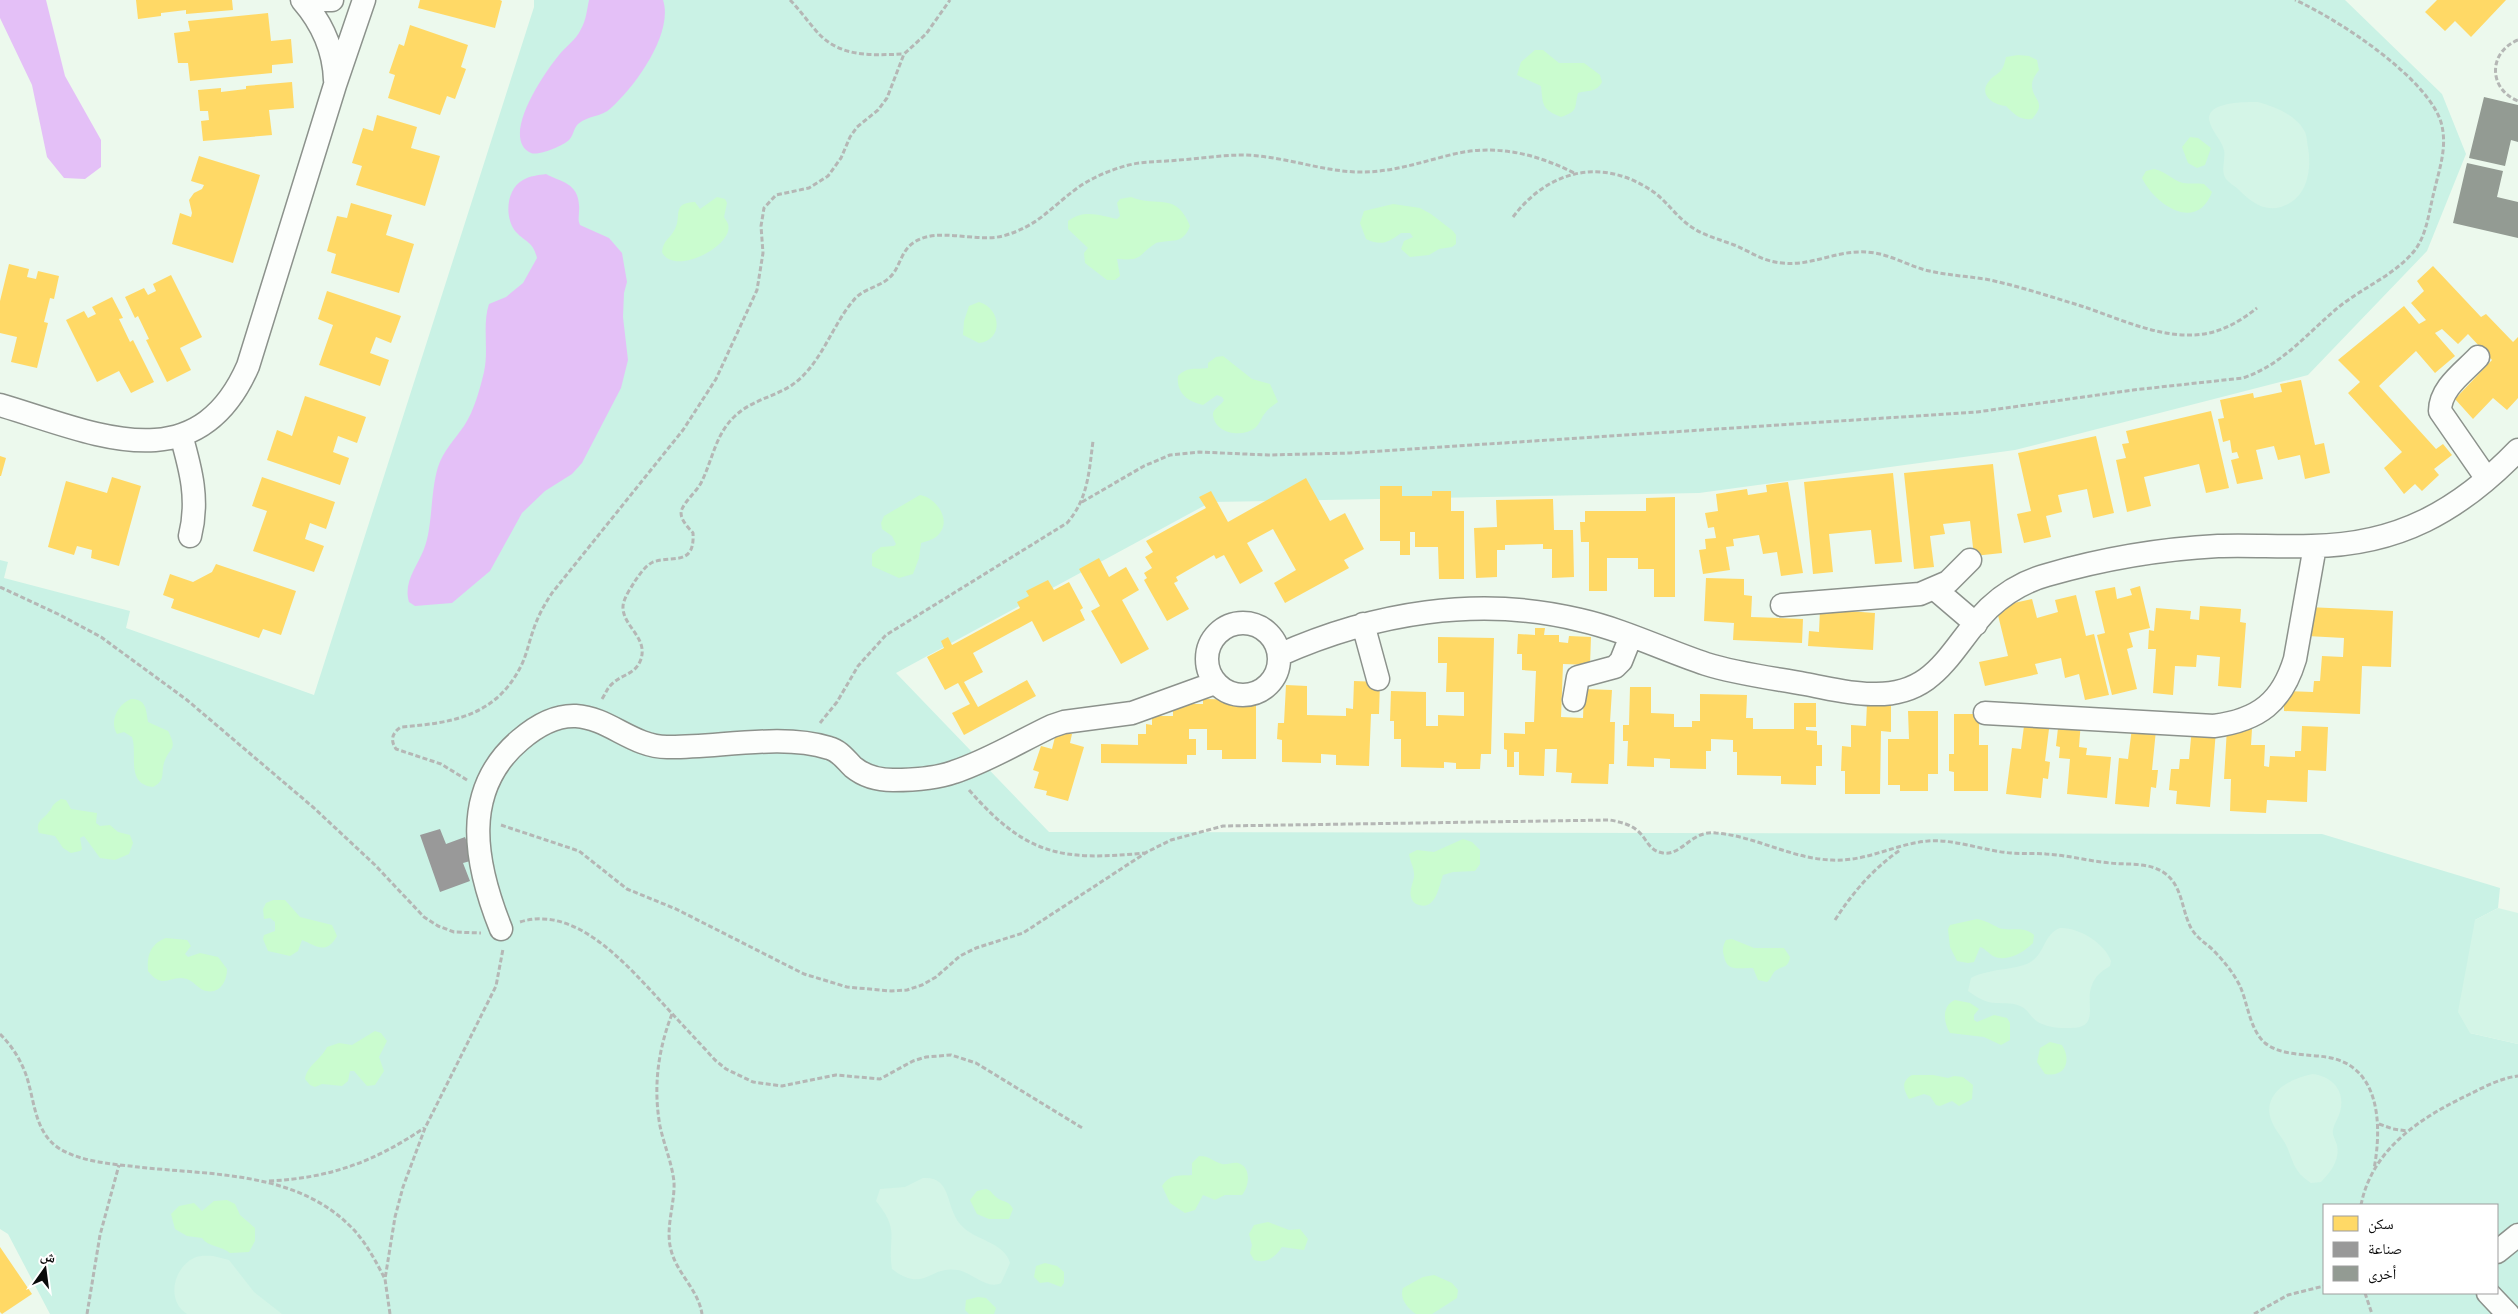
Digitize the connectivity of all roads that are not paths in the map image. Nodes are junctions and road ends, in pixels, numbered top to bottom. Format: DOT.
graph roads {
  1 [pos="302,0"];
  2 [pos="308,0"];
  3 [pos="332,0"];
  4 [pos="364,0"];
  5 [pos="335,85"];
  6 [pos="2478,357"];
  7 [pos="0,405"];
  8 [pos="181,435"];
  9 [pos="2518,450"];
  10 [pos="2487,479"];
  11 [pos="190,536"];
  12 [pos="2314,546"];
  13 [pos="1970,560"];
  14 [pos="1935,589"];
  15 [pos="1782,605"];
  16 [pos="1363,624"];
  17 [pos="1976,624"];
  18 [pos="1631,636"];
  19 [pos="1279,655"];
  20 [pos="1378,679"];
  21 [pos="1215,683"];
  22 [pos="1574,700"];
  23 [pos="1985,713"];
  24 [pos="501,929"];
  25 [pos="2518,1235"];
  26 [pos="2498,1251"];
  27 [pos="2489,1294"];
  28 [pos="2508,1314"];
  1 -- 5 [label="street"];
  2 -- 3 [label="street"];
  4 -- 5 [label="street"];
  5 -- 8 [label="street"];
  6 -- 10 [label="street"];
  7 -- 8 [label="street"];
  8 -- 11 [label="street"];
  9 -- 10 [label="street"];
  10 -- 12 [label="street"];
  12 -- 17 [label="street"];
  12 -- 23 [label="street"];
  13 -- 14 [label="street"];
  14 -- 15 [label="street"];
  14 -- 17 [label="street"];
  16 -- 18 [label="street"];
  16 -- 19 [label="street"];
  16 -- 20 [label="street"];
  17 -- 18 [label="street"];
  18 -- 22 [label="street"];
  19 -- 21 [label="street"];
  19 -- 21 [label="street"];
  21 -- 24 [label="street"];
  25 -- 26 [label="street"];
  27 -- 28 [label="street"];
}
